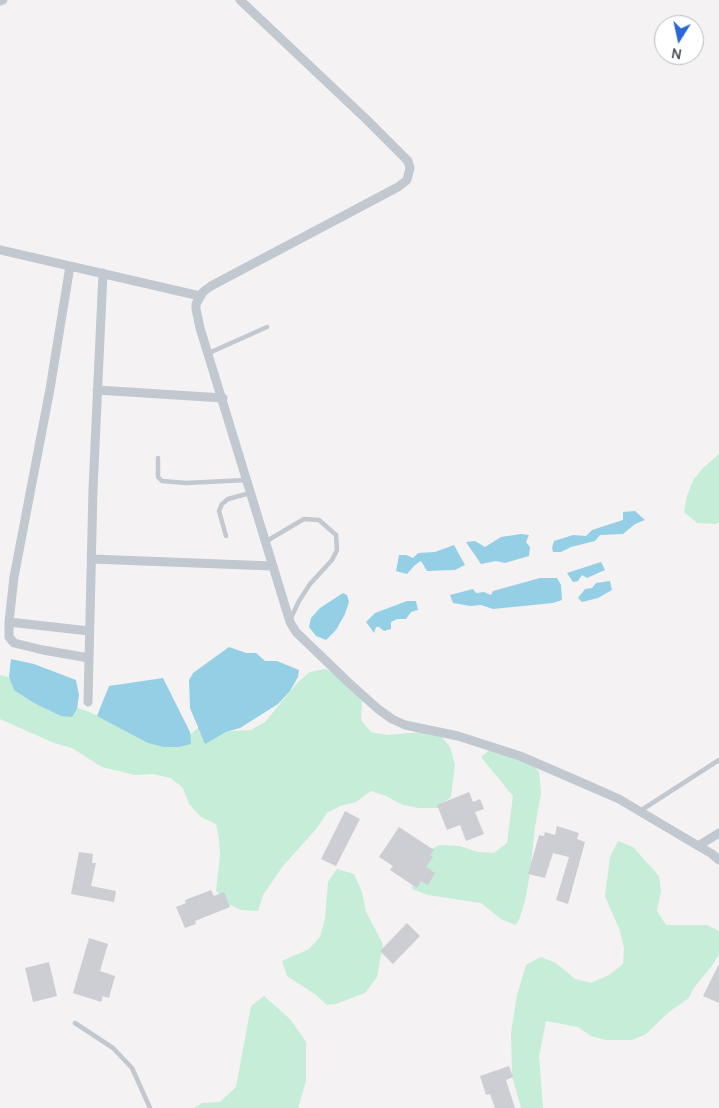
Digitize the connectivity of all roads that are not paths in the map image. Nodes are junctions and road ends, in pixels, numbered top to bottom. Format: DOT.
graph roads {
  1 [pos="240,0"];
  2 [pos="0,250"];
  3 [pos="70,266"];
  4 [pos="103,273"];
  5 [pos="200,296"];
  6 [pos="267,326"];
  7 [pos="208,354"];
  8 [pos="97,390"];
  9 [pos="223,398"];
  10 [pos="158,458"];
  11 [pos="247,480"];
  12 [pos="250,493"];
  13 [pos="226,536"];
  14 [pos="265,542"];
  15 [pos="92,559"];
  16 [pos="272,566"];
  17 [pos="9,622"];
  18 [pos="290,622"];
  19 [pos="89,631"];
  20 [pos="89,658"];
  21 [pos="88,702"];
  22 [pos="719,760"];
  23 [pos="640,811"];
  24 [pos="719,833"];
  25 [pos="698,846"];
  26 [pos="717,855"];
  27 [pos="75,1023"];
  28 [pos="150,1108"];
  1 -- 5 [label="street"];
  2 -- 3 [label="street"];
  3 -- 4 [label="street"];
  3 -- 17 [label="street"];
  4 -- 5 [label="street"];
  4 -- 8 [label="street"];
  5 -- 7 [label="street"];
  6 -- 7 [label="lane"];
  7 -- 9 [label="street"];
  8 -- 9 [label="street"];
  8 -- 15 [label="street"];
  9 -- 11 [label="street"];
  10 -- 11 [label="lane"];
  11 -- 12 [label="street"];
  12 -- 13 [label="lane"];
  12 -- 14 [label="street"];
  14 -- 16 [label="street"];
  14 -- 18 [label="lane"];
  15 -- 16 [label="street"];
  15 -- 19 [label="street"];
  16 -- 18 [label="street"];
  17 -- 19 [label="street"];
  17 -- 20 [label="street"];
  18 -- 23 [label="street"];
  19 -- 20 [label="street"];
  20 -- 21 [label="street"];
  22 -- 23 [label="lane"];
  23 -- 25 [label="street"];
  24 -- 25 [label="street"];
  25 -- 26 [label="street"];
  27 -- 28 [label="lane"];
}
